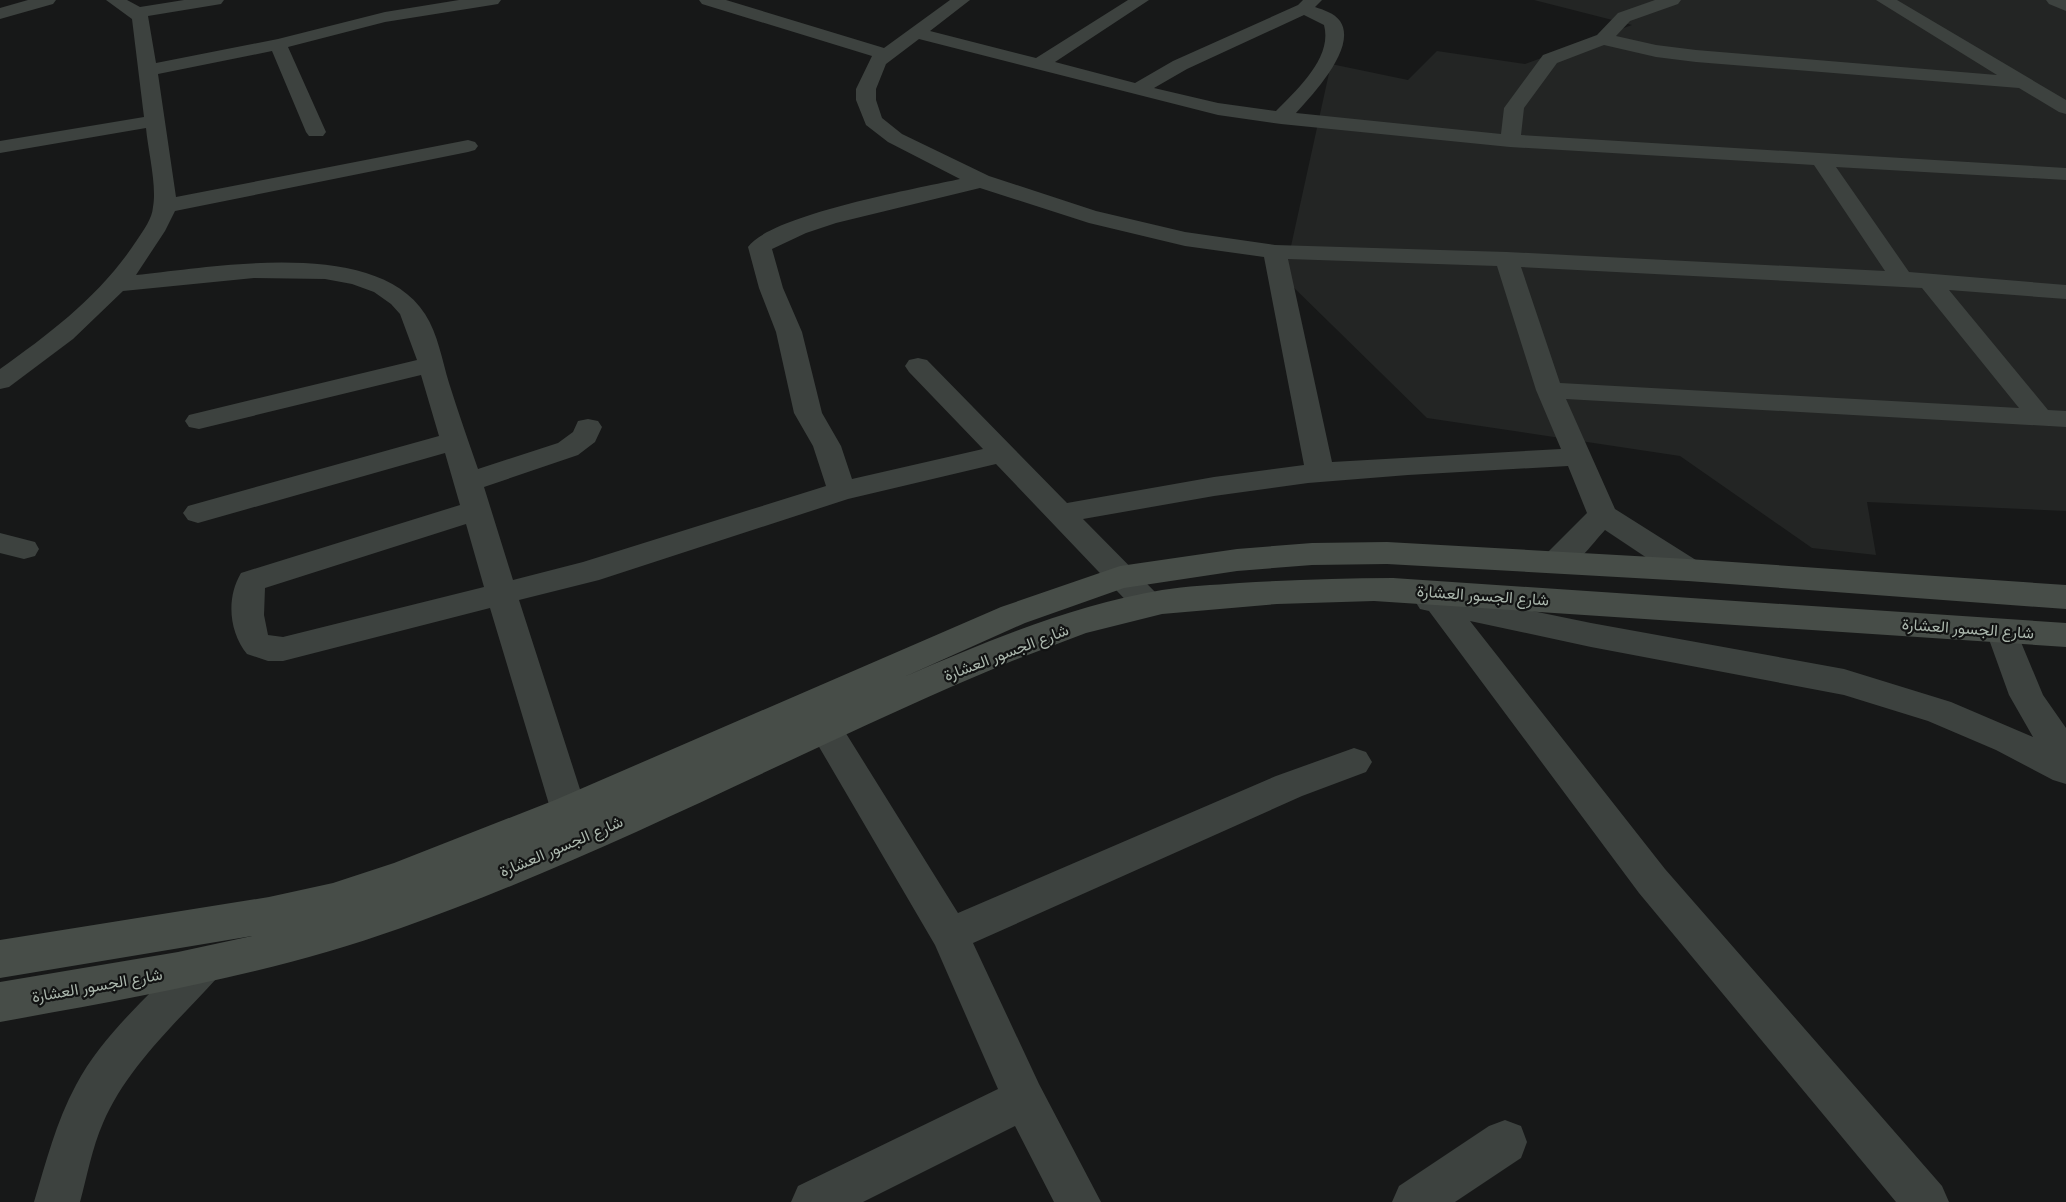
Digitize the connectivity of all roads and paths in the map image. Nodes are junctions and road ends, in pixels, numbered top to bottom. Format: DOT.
graph roads {
  1 [pos="47,0"];
  2 [pos="115,0"];
  3 [pos="215,0"];
  4 [pos="492,0"];
  5 [pos="708,0"];
  6 [pos="765,0"];
  7 [pos="961,0"];
  8 [pos="1140,0"];
  9 [pos="1672,0"];
  10 [pos="1885,0"];
  11 [pos="2055,0"];
  12 [pos="1308,5"];
  13 [pos="2066,6"];
  14 [pos="742,11"];
  15 [pos="137,13"];
  16 [pos="0,14"];
  17 [pos="917,33"];
  18 [pos="1603,39"];
  19 [pos="278,44"];
  20 [pos="884,54"];
  21 [pos="1041,63"];
  22 [pos="149,70"];
  23 [pos="2024,83"];
  24 [pos="1138,89"];
  25 [pos="2066,108"];
  26 [pos="1281,118"];
  27 [pos="154,121"];
  28 [pos="316,132"];
  29 [pos="1510,141"];
  30 [pos="468,146"];
  31 [pos="0,147"];
  32 [pos="1821,160"];
  33 [pos="2066,174"];
  34 [pos="981,181"];
  35 [pos="166,206"];
  36 [pos="1275,252"];
  37 [pos="1507,259"];
  38 [pos="1902,279"];
  39 [pos="1930,282"];
  40 [pos="119,284"];
  41 [pos="2066,292"];
  42 [pos="429,365"];
  43 [pos="918,366"];
  44 [pos="0,381"];
  45 [pos="1549,390"];
  46 [pos="2053,418"];
  47 [pos="199,421"];
  48 [pos="588,427"];
  49 [pos="455,441"];
  50 [pos="1001,454"];
  51 [pos="1577,457"];
  52 [pos="1320,473"];
  53 [pos="842,491"];
  54 [pos="473,496"];
  55 [pos="198,513"];
  56 [pos="1059,514"];
  57 [pos="1603,514"];
  58 [pos="1556,562"];
  59 [pos="1688,570"];
  60 [pos="1119,577"];
  61 [pos="1393,589"];
  62 [pos="501,593"];
  63 [pos="2066,597"];
  64 [pos="1440,604"];
  65 [pos="1149,605"];
  66 [pos="2002,631"];
  67 [pos="2066,635"];
  68 [pos="825,728"];
  69 [pos="2066,750"];
  70 [pos="1354,762"];
  71 [pos="2066,770"];
  72 [pos="569,811"];
  73 [pos="950,935"];
  74 [pos="0,959"];
  75 [pos="202,966"];
  76 [pos="0,1002"];
  77 [pos="1024,1099"];
  78 [pos="1505,1142"];
  79 [pos="57,1202"];
  80 [pos="814,1202"];
  81 [pos="1078,1202"];
  82 [pos="1415,1202"];
  83 [pos="1926,1202"];
  1 -- 16 [label="street"];
  2 -- 15 [label="street"];
  3 -- 15 [label="street"];
  4 -- 19 [label="street"];
  5 -- 14 [label="street"];
  6 -- 14 [label="street"];
  7 -- 17 [label="street"];
  8 -- 21 [label="street"];
  9 -- 18 [label="street"];
  10 -- 23 [label="street"];
  11 -- 13 [label="street"];
  12 -- 24 [label="street"];
  12 -- 26 [label="street"];
  14 -- 20 [label="street"];
  15 -- 22 [label="street"];
  17 -- 20 [label="street"];
  17 -- 21 [label="street"];
  18 -- 23 [label="street"];
  18 -- 29 [label="street"];
  19 -- 22 [label="street"];
  19 -- 28 [label="street"];
  20 -- 34 [label="street"];
  21 -- 24 [label="street"];
  22 -- 27 [label="street"];
  23 -- 25 [label="street"];
  24 -- 26 [label="street"];
  26 -- 29 [label="street"];
  27 -- 31 [label="street"];
  27 -- 35 [label="street"];
  29 -- 32 [label="street"];
  30 -- 35 [label="street"];
  32 -- 33 [label="street"];
  32 -- 38 [label="street"];
  34 -- 36 [label="street"];
  34 -- 53 [label="street"];
  35 -- 40 [label="street"];
  36 -- 37 [label="street"];
  36 -- 52 [label="street"];
  37 -- 38 [label="street"];
  37 -- 45 [label="street"];
  38 -- 39 [label="street"];
  39 -- 41 [label="street"];
  39 -- 46 [label="street"];
  40 -- 42 [label="street"];
  40 -- 44 [label="street"];
  42 -- 47 [label="street"];
  42 -- 49 [label="street"];
  43 -- 50 [label="street"];
  45 -- 46 [label="street"];
  45 -- 51 [label="street"];
  48 -- 54 [label="street"];
  49 -- 54 [label="street"];
  49 -- 55 [label="street"];
  50 -- 53 [label="street"];
  50 -- 56 [label="street"];
  51 -- 52 [label="street"];
  51 -- 57 [label="street"];
  52 -- 56 [label="street"];
  53 -- 62 [label="street"];
  54 -- 62 [label="street"];
  54 -- 62 [label="street"];
  56 -- 60 [label="street"];
  57 -- 58 [label="street"];
  57 -- 59 [label="street"];
  58 -- 59 [label="main road, شارع الجسور العشارة"];
  58 -- 60 [label="main road, شارع الجسور العشارة"];
  59 -- 63 [label="main road, شارع الجسور العشارة"];
  60 -- 65 [label="street"];
  60 -- 72 [label="main road, شارع الجسور العشارة"];
  61 -- 64 [label="street"];
  61 -- 65 [label="main road, شارع الجسور العشارة"];
  61 -- 66 [label="main road, شارع الجسور العشارة"];
  62 -- 72 [label="street"];
  64 -- 71 [label="street"];
  64 -- 83 [label="street"];
  65 -- 68 [label="main road, شارع الجسور العشارة"];
  66 -- 67 [label="main road, شارع الجسور العشارة"];
  66 -- 69 [label="street"];
  68 -- 73 [label="street"];
  68 -- 75 [label="main road, شارع الجسور العشارة"];
  70 -- 73 [label="street"];
  72 -- 74 [label="main road, شارع الجسور العشارة"];
  73 -- 77 [label="street"];
  75 -- 76 [label="main road, شارع الجسور العشارة"];
  75 -- 79 [label="street"];
  77 -- 80 [label="street"];
  77 -- 81 [label="street"];
  78 -- 82 [label="street"];
}
